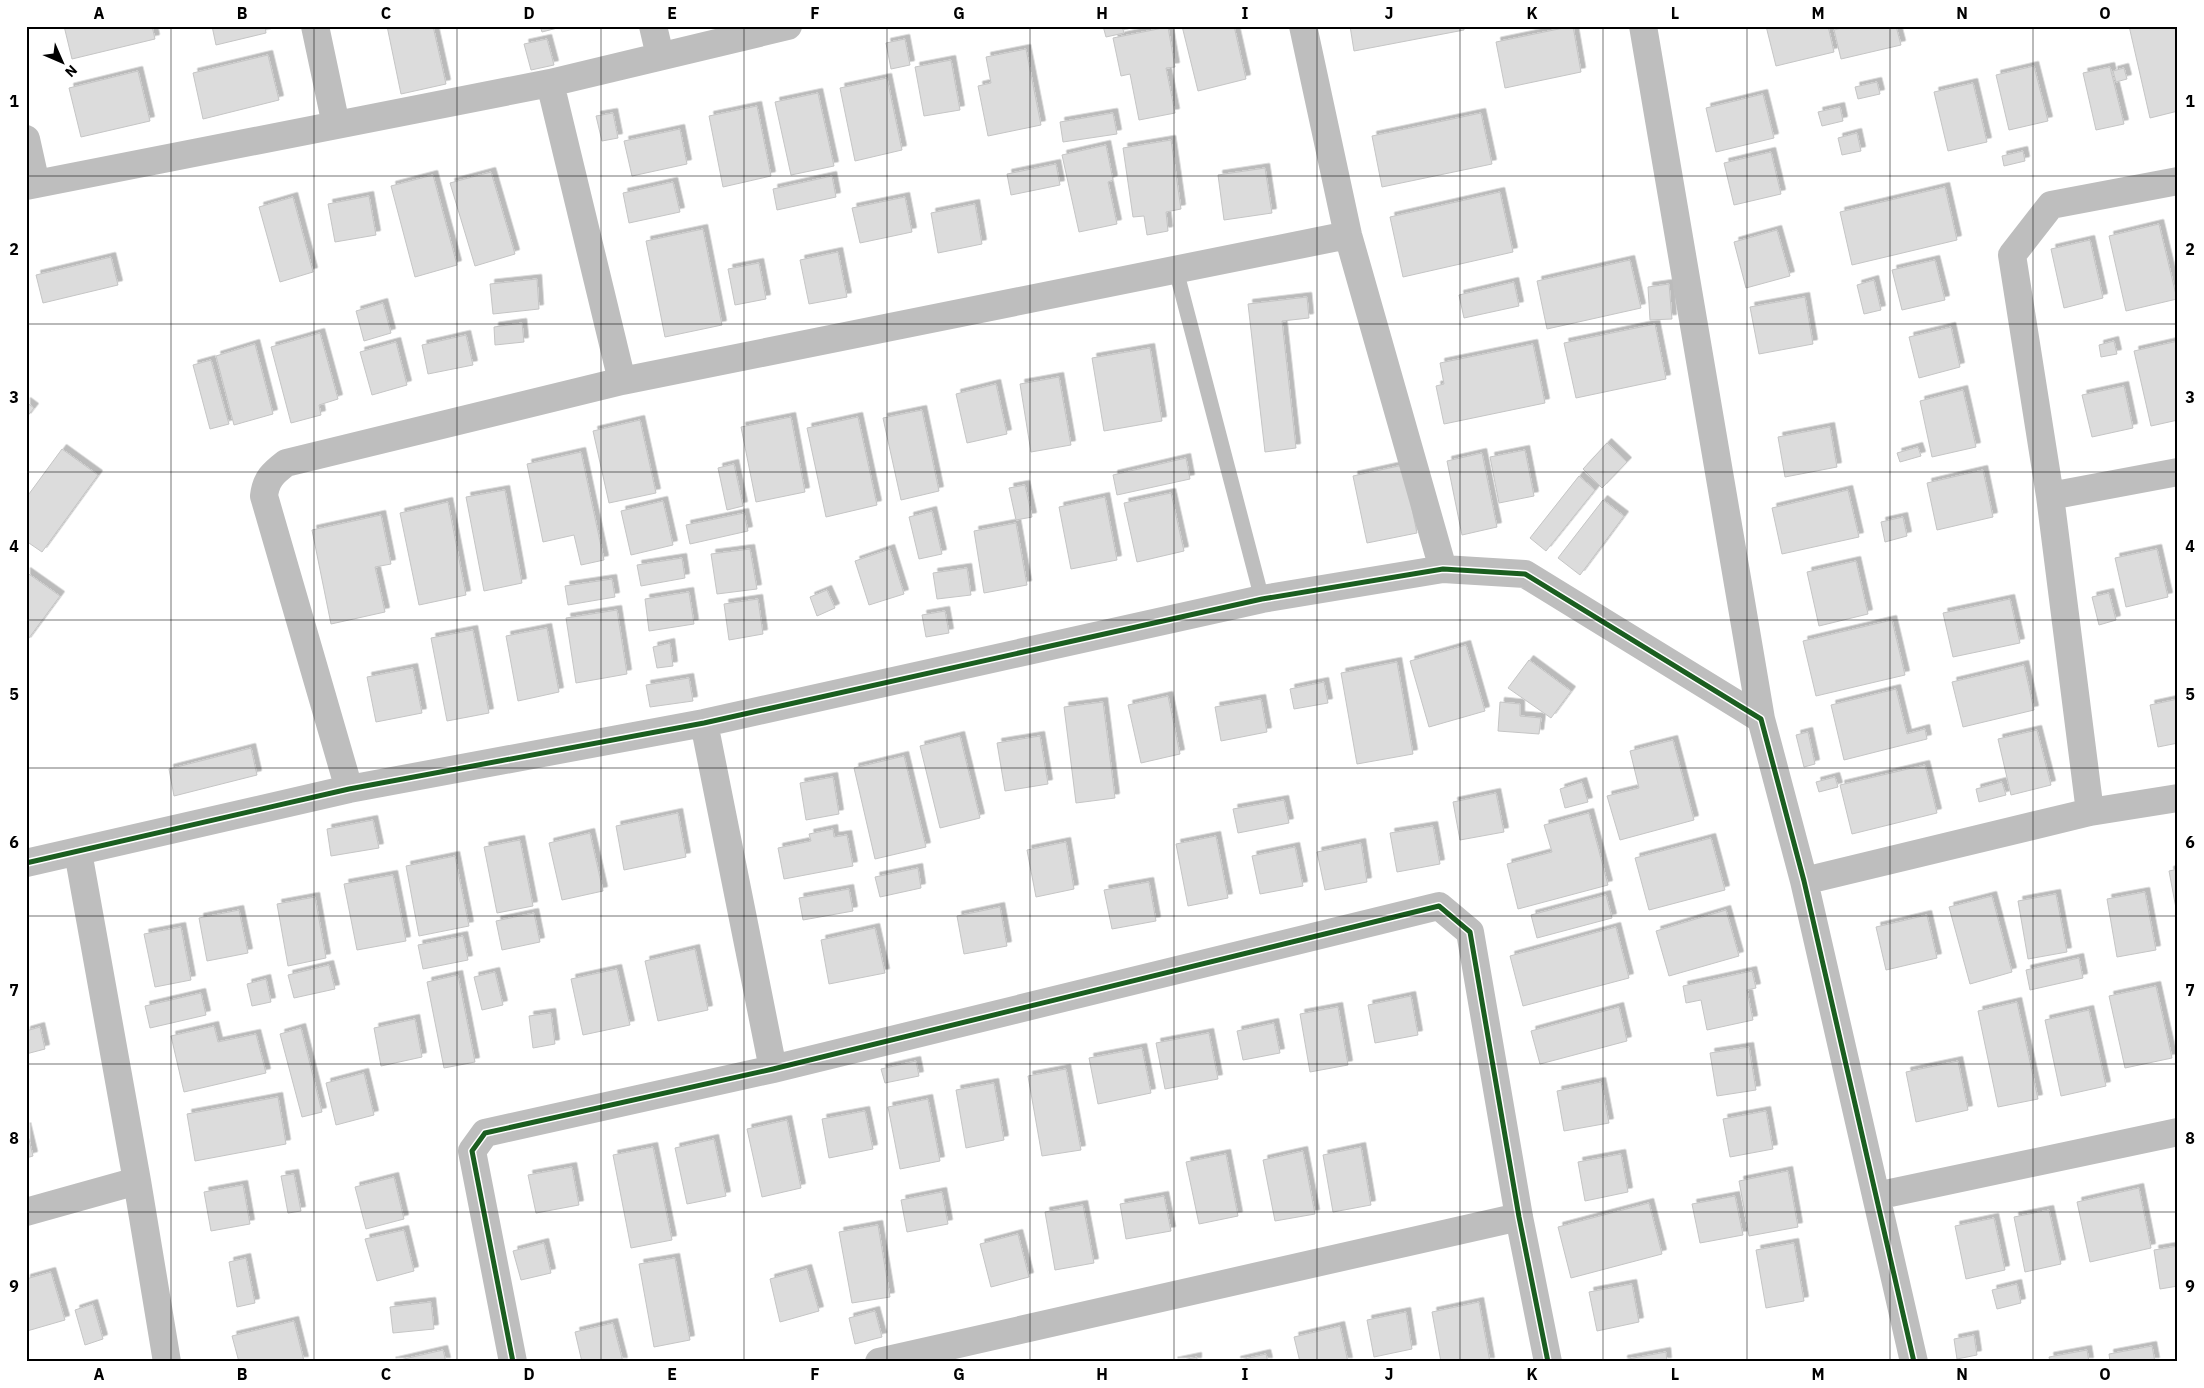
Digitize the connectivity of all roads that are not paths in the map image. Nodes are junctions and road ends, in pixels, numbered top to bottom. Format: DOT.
graph roads {
  1 [pos="315,26"];
  2 [pos="653,26"];
  3 [pos="788,26"];
  4 [pos="1303,26"];
  5 [pos="1643,26"];
  6 [pos="660,56"];
  7 [pos="550,83"];
  8 [pos="336,125"];
  9 [pos="26,139"];
  10 [pos="2178,181"];
  11 [pos="31,185"];
  12 [pos="1348,235"];
  13 [pos="1176,270"];
  14 [pos="622,381"];
  15 [pos="2178,472"];
  16 [pos="2050,496"];
  17 [pos="1443,569"];
  18 [pos="1262,599"];
  19 [pos="1761,719"];
  20 [pos="704,723"];
  21 [pos="349,789"];
  22 [pos="2178,798"];
  23 [pos="2090,812"];
  24 [pos="78,852"];
  25 [pos="26,864"];
  26 [pos="1804,881"];
  27 [pos="773,1069"];
  28 [pos="2178,1132"];
  29 [pos="137,1181"];
  30 [pos="1876,1196"];
  31 [pos="26,1212"];
  32 [pos="1519,1217"];
  33 [pos="167,1362"];
  34 [pos="513,1362"];
  35 [pos="879,1362"];
  36 [pos="1548,1362"];
  37 [pos="1914,1362"];
  1 -- 8 [label="street"];
  2 -- 6 [label="street"];
  3 -- 6 [label="street"];
  4 -- 12 [label="street"];
  5 -- 19 [label="street"];
  6 -- 7 [label="street"];
  7 -- 8 [label="street"];
  7 -- 14 [label="street"];
  8 -- 11 [label="street"];
  9 -- 11 [label="street"];
  10 -- 16 [label="street"];
  12 -- 13 [label="street"];
  12 -- 17 [label="street"];
  13 -- 14 [label="street"];
  13 -- 18 [label="lane"];
  14 -- 21 [label="street"];
  15 -- 16 [label="street"];
  16 -- 23 [label="street"];
  17 -- 18 [label="street"];
  17 -- 19 [label="street"];
  18 -- 20 [label="street"];
  19 -- 26 [label="street"];
  20 -- 21 [label="street"];
  20 -- 27 [label="street"];
  21 -- 24 [label="street"];
  22 -- 23 [label="street"];
  23 -- 26 [label="street"];
  24 -- 25 [label="street"];
  24 -- 29 [label="street"];
  26 -- 30 [label="street"];
  27 -- 32 [label="street"];
  27 -- 34 [label="street"];
  28 -- 30 [label="street"];
  29 -- 31 [label="street"];
  29 -- 33 [label="street"];
  30 -- 37 [label="street"];
  32 -- 35 [label="street"];
  32 -- 36 [label="street"];
}
